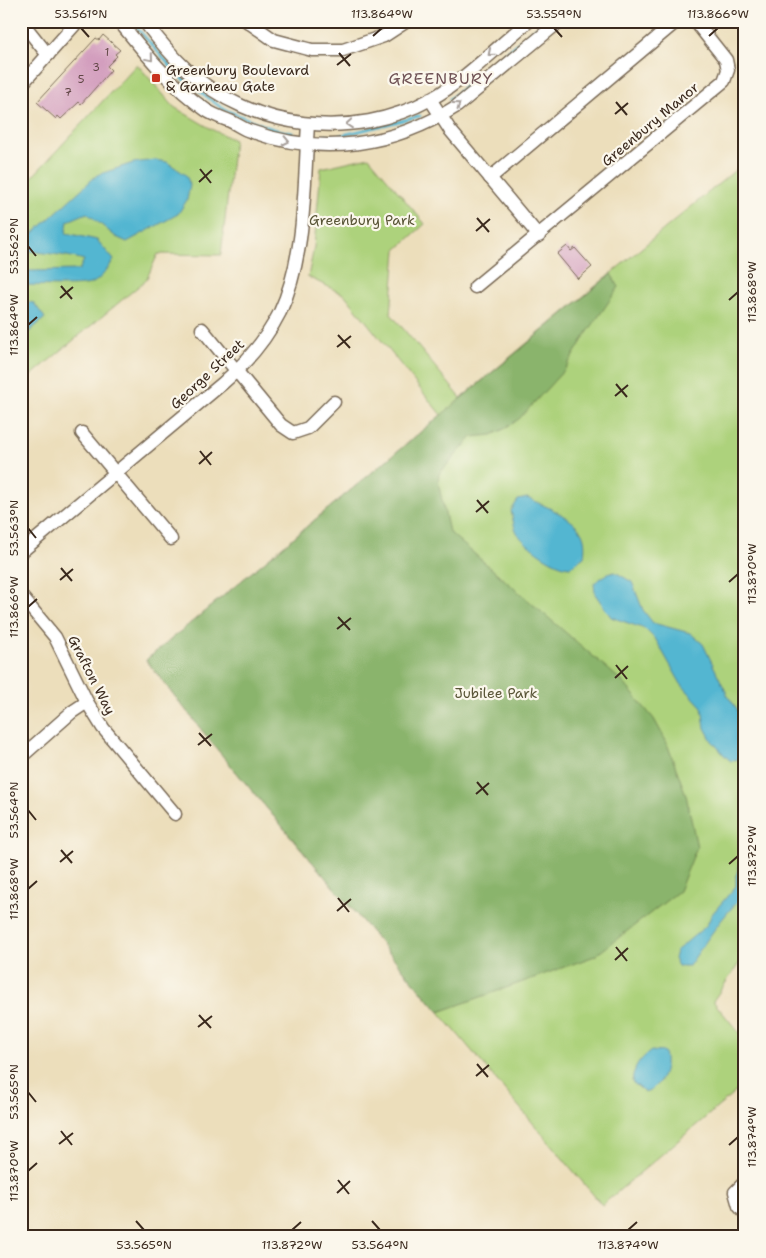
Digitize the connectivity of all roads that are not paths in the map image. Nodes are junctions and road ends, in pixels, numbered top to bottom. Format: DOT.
graph roads {
  1 [pos="21,21"];
  2 [pos="78,21"];
  3 [pos="118,21"];
  4 [pos="144,21"];
  5 [pos="247,21"];
  6 [pos="407,21"];
  7 [pos="528,21"];
  8 [pos="560,21"];
  9 [pos="677,21"];
  10 [pos="695,21"];
  11 [pos="48,55"];
  12 [pos="21,84"];
  13 [pos="430,99"];
  14 [pos="441,116"];
  15 [pos="308,124"];
  16 [pos="307,144"];
  17 [pos="490,178"];
  18 [pos="539,236"];
  19 [pos="475,287"];
  20 [pos="202,329"];
  21 [pos="237,371"];
  22 [pos="334,402"];
  23 [pos="82,433"];
  24 [pos="116,474"];
  25 [pos="171,538"];
  26 [pos="21,552"];
  27 [pos="21,596"];
  28 [pos="87,702"];
  29 [pos="21,757"];
  30 [pos="175,814"];
  31 [pos="745,1182"];
  32 [pos="745,1213"];
  1 -- 11 [label="street"];
  2 -- 11 [label="street"];
  3 -- 16 [label="street, one-way"];
  4 -- 15 [label="street"];
  5 -- 6 [label="street"];
  7 -- 13 [label="street, one-way"];
  14 -- 8 [label="street, one-way"];
  9 -- 17 [label="street"];
  10 -- 18 [label="street, Greenbury Manor"];
  11 -- 12 [label="street"];
  13 -- 14 [label="street"];
  13 -- 15 [label="street, one-way"];
  14 -- 16 [label="street"];
  14 -- 17 [label="street"];
  15 -- 16 [label="street, George Street"];
  16 -- 21 [label="street, George Street"];
  17 -- 18 [label="street"];
  18 -- 19 [label="street, Greenbury Manor"];
  20 -- 21 [label="street"];
  21 -- 22 [label="street"];
  21 -- 24 [label="street, George Street"];
  23 -- 24 [label="street"];
  24 -- 25 [label="street"];
  24 -- 26 [label="street, George Street"];
  27 -- 28 [label="street, Grafton Way"];
  28 -- 29 [label="street"];
  28 -- 30 [label="street, Grafton Way"];
  31 -- 32 [label="street"];
}
